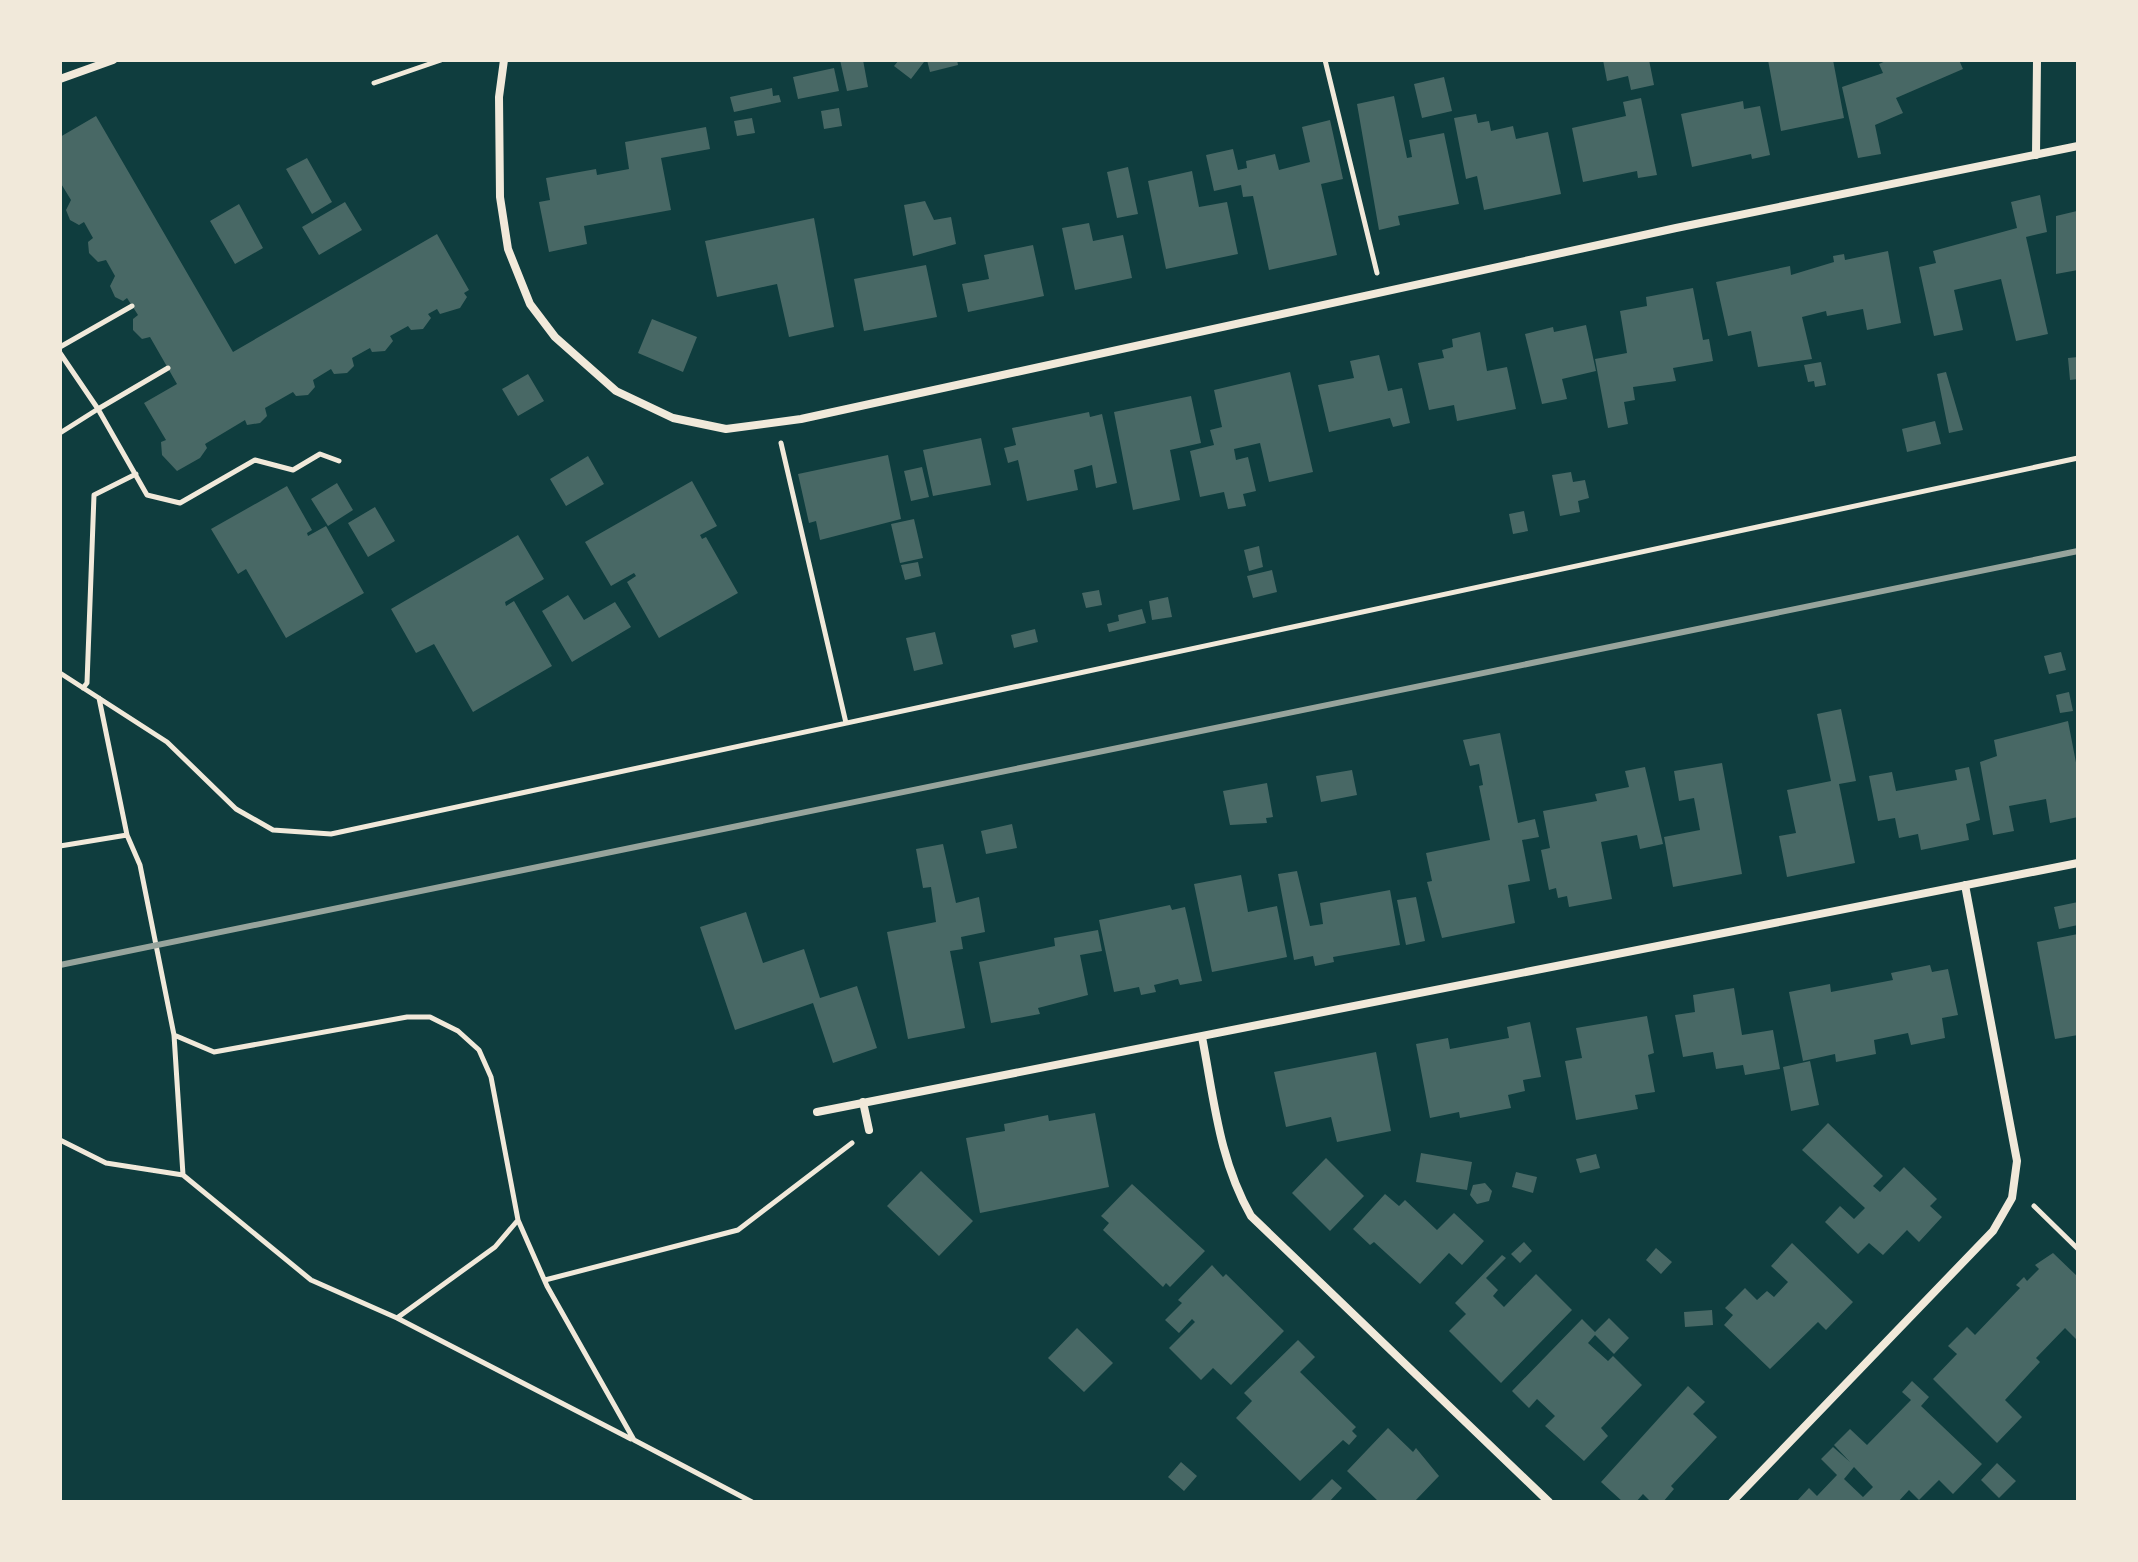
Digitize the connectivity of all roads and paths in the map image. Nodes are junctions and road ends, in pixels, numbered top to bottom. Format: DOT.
graph roads {
  1 [pos="113,60"];
  2 [pos="441,60"];
  3 [pos="504,60"];
  4 [pos="1325,60"];
  5 [pos="2037,60"];
  6 [pos="60,79"];
  7 [pos="374,83"];
  8 [pos="2078,146"];
  9 [pos="2036,155"];
  10 [pos="1382,293"];
  11 [pos="132,306"];
  12 [pos="60,347"];
  13 [pos="60,353"];
  14 [pos="168,368"];
  15 [pos="98,409"];
  16 [pos="777,422"];
  17 [pos="60,433"];
  18 [pos="2078,458"];
  19 [pos="339,461"];
  20 [pos="136,474"];
  21 [pos="60,673"];
  22 [pos="83,688"];
  23 [pos="98,697"];
  24 [pos="846,723"];
  25 [pos="127,835"];
  26 [pos="60,846"];
  27 [pos="2078,863"];
  28 [pos="1965,885"];
  29 [pos="174,1035"];
  30 [pos="1202,1037"];
  31 [pos="863,1102"];
  32 [pos="817,1112"];
  33 [pos="869,1130"];
  34 [pos="60,1140"];
  35 [pos="183,1175"];
  36 [pos="2014,1185"];
  37 [pos="518,1220"];
  38 [pos="2078,1249"];
  39 [pos="545,1280"];
  40 [pos="397,1318"];
  41 [pos="634,1440"];
  42 [pos="752,1502"];
  43 [pos="1549,1502"];
  44 [pos="1732,1502"];
  1 -- 6 [label="street"];
  2 -- 7 [label="path"];
  3 -- 16 [label="street"];
  4 -- 10 [label="path"];
  5 -- 9 [label="street"];
  8 -- 9 [label="street"];
  9 -- 10 [label="street"];
  10 -- 16 [label="street"];
  11 -- 12 [label="path"];
  13 -- 15 [label="path"];
  14 -- 15 [label="path"];
  15 -- 17 [label="path"];
  15 -- 20 [label="path"];
  16 -- 24 [label="path"];
  18 -- 24 [label="path"];
  19 -- 20 [label="path"];
  20 -- 22 [label="path"];
  21 -- 22 [label="path"];
  22 -- 23 [label="path"];
  23 -- 24 [label="path"];
  23 -- 25 [label="path"];
  25 -- 26 [label="path"];
  25 -- 29 [label="path"];
  27 -- 28 [label="street"];
  28 -- 30 [label="street"];
  28 -- 36 [label="street"];
  29 -- 35 [label="path"];
  29 -- 37 [label="path"];
  30 -- 31 [label="street"];
  30 -- 43 [label="street"];
  31 -- 32 [label="street"];
  31 -- 33 [label="street"];
  33 -- 39 [label="path"];
  34 -- 35 [label="path"];
  35 -- 40 [label="path"];
  36 -- 38 [label="path"];
  36 -- 44 [label="street"];
  37 -- 39 [label="path"];
  37 -- 40 [label="path"];
  39 -- 41 [label="path"];
  40 -- 41 [label="path"];
  41 -- 42 [label="path"];
}
